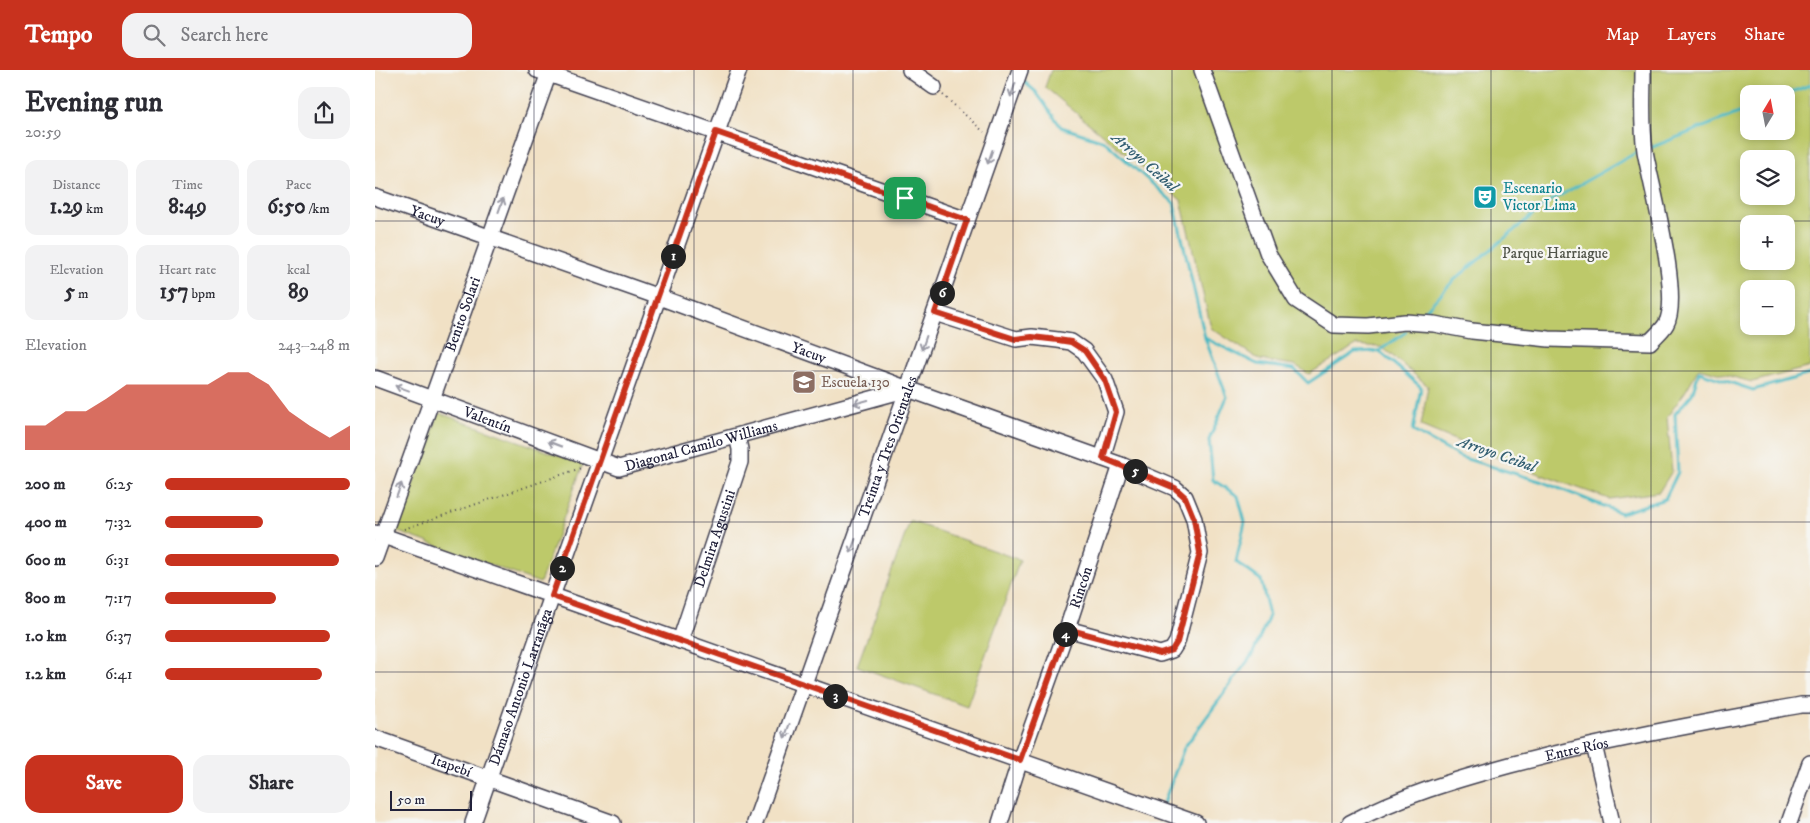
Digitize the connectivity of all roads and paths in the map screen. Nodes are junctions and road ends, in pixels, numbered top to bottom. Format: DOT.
graph roads {
  1 [pos="739,70"];
  2 [pos="910,70"];
  3 [pos="929,70"];
  4 [pos="1020,70"];
  5 [pos="1202,70"];
  6 [pos="1643,70"];
  7 [pos="545,71"];
  8 [pos="934,87"];
  9 [pos="716,132"];
  10 [pos="995,142"];
  11 [pos="375,197"];
  12 [pos="967,220"];
  13 [pos="490,238"];
  14 [pos="659,297"];
  15 [pos="935,313"];
  16 [pos="375,378"];
  17 [pos="908,389"];
  18 [pos="432,398"];
  19 [pos="737,436"];
  20 [pos="1103,458"];
  21 [pos="600,461"];
  22 [pos="1121,465"];
  23 [pos="581,468"];
  24 [pos="402,529"];
  25 [pos="379,534"];
  26 [pos="375,558"];
  27 [pos="552,596"];
  28 [pos="1067,629"];
  29 [pos="680,640"];
  30 [pos="804,685"];
  31 [pos="1810,704"];
  32 [pos="375,738"];
  33 [pos="1594,745"];
  34 [pos="1020,760"];
  35 [pos="1810,763"];
  36 [pos="489,779"];
  37 [pos="473,823"];
  38 [pos="613,823"];
  39 [pos="755,823"];
  40 [pos="1000,823"];
  41 [pos="1196,823"];
  42 [pos="1350,823"];
  43 [pos="1613,823"];
  44 [pos="1789,823"];
  1 -- 9 [label="street, Dámaso Antonio Larranãga"];
  2 -- 8 [label="street"];
  3 -- 8 [label="street"];
  4 -- 10 [label="street, Treinta y Tres Orientales, one-way"];
  5 -- 6 [label="street"];
  7 -- 9 [label="street"];
  13 -- 7 [label="street, Benito Solari, one-way"];
  8 -- 10 [label="path"];
  9 -- 12 [label="street"];
  9 -- 14 [label="street, Dámaso Antonio Larranãga"];
  10 -- 12 [label="street, Treinta y Tres Orientales, one-way"];
  11 -- 13 [label="street, Yacuy"];
  12 -- 15 [label="street, Treinta y Tres Orientales"];
  13 -- 14 [label="street, Yacuy"];
  13 -- 18 [label="street, Benito Solari"];
  14 -- 17 [label="street, Yacuy"];
  14 -- 21 [label="street, Dámaso Antonio Larranãga"];
  15 -- 17 [label="street, Treinta y Tres Orientales, one-way"];
  15 -- 20 [label="street"];
  18 -- 16 [label="street, Valentín, one-way"];
  17 -- 19 [label="street, Diagonal Camilo Williams, one-way"];
  17 -- 20 [label="street, Yacuy"];
  17 -- 30 [label="street, Treinta y Tres Orientales, one-way"];
  21 -- 18 [label="street, Valentín, one-way"];
  25 -- 18 [label="street, Benito Solari, one-way"];
  19 -- 21 [label="street, Diagonal Camilo Williams"];
  19 -- 29 [label="street, Delmira Agustini"];
  20 -- 22 [label="street, Yacuy"];
  21 -- 27 [label="street, Dámaso Antonio Larranãga"];
  22 -- 28 [label="street, Rincón"];
  22 -- 28 [label="street, Yacuy"];
  23 -- 24 [label="path"];
  25 -- 26 [label="street, Benito Solari"];
  25 -- 27 [label="street"];
  27 -- 29 [label="street"];
  27 -- 36 [label="street, Dámaso Antonio Larranãga"];
  28 -- 34 [label="street, Rincón"];
  29 -- 30 [label="street"];
  30 -- 34 [label="street"];
  30 -- 39 [label="street, Treinta y Tres Orientales, one-way"];
  31 -- 33 [label="street, Entre Ríos"];
  32 -- 36 [label="street, Itapebí"];
  33 -- 42 [label="street, Entre Ríos"];
  33 -- 43 [label="street"];
  34 -- 40 [label="street, Rincón"];
  34 -- 41 [label="street"];
  35 -- 44 [label="street"];
  36 -- 37 [label="street, Dámaso Antonio Larranãga"];
  36 -- 38 [label="street, Itapebí"];
}
